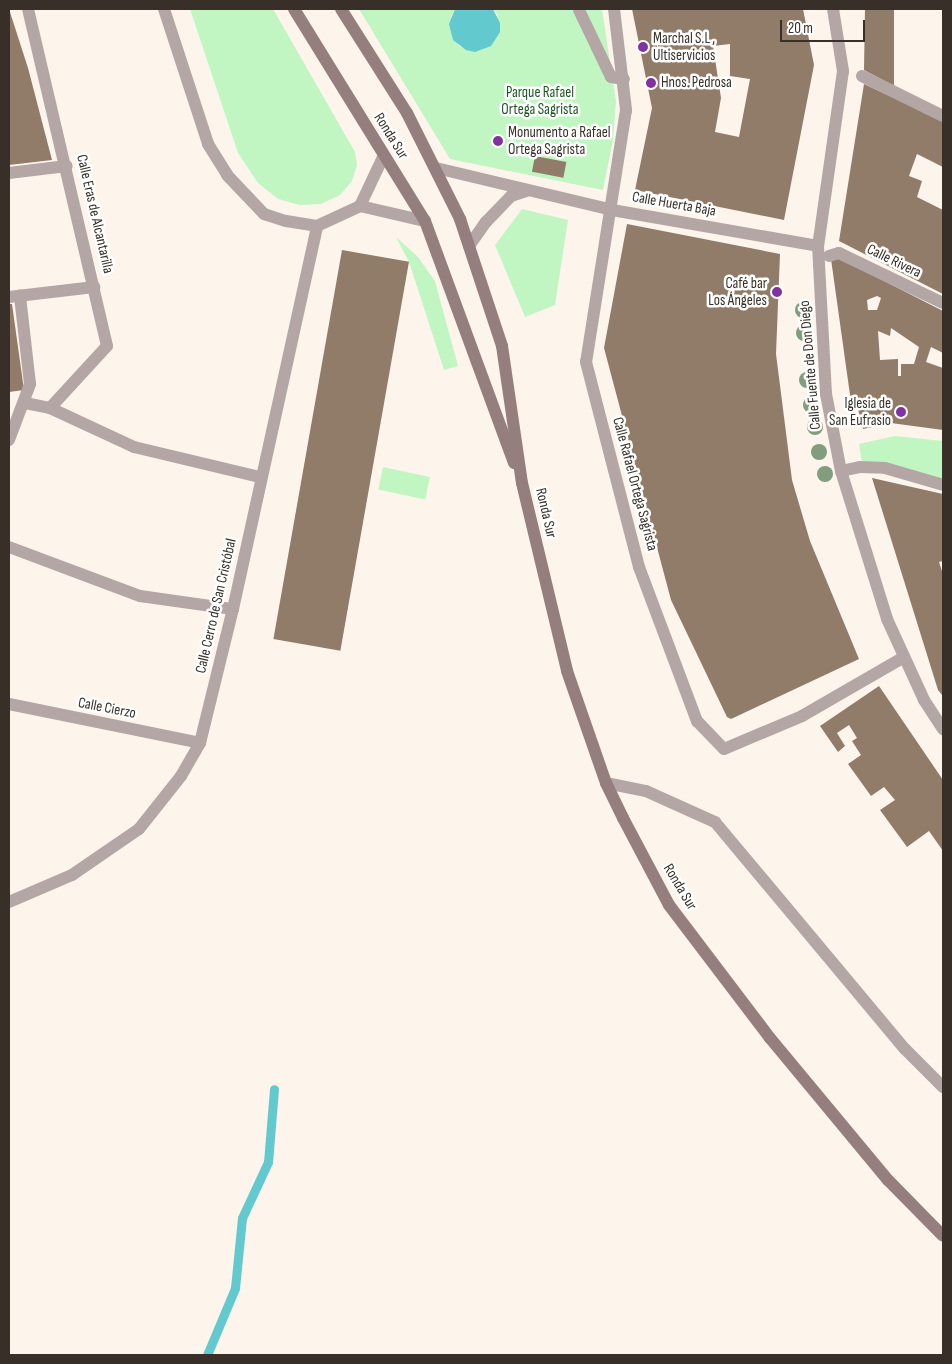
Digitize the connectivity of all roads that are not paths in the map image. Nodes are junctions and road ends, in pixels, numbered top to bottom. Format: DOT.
graph roads {
  1 [pos="28,9"];
  2 [pos="164,9"];
  3 [pos="294,9"];
  4 [pos="341,9"];
  5 [pos="614,9"];
  6 [pos="834,9"];
  7 [pos="579,10"];
  8 [pos="862,76"];
  9 [pos="624,79"];
  10 [pos="943,116"];
  11 [pos="384,155"];
  12 [pos="67,166"];
  13 [pos="436,168"];
  14 [pos="9,173"];
  15 [pos="526,191"];
  16 [pos="360,206"];
  17 [pos="612,210"];
  18 [pos="424,221"];
  19 [pos="317,226"];
  20 [pos="470,246"];
  21 [pos="818,246"];
  22 [pos="829,256"];
  23 [pos="94,287"];
  24 [pos="14,297"];
  25 [pos="943,303"];
  26 [pos="25,403"];
  27 [pos="50,408"];
  28 [pos="9,440"];
  29 [pos="841,471"];
  30 [pos="260,477"];
  31 [pos="522,483"];
  32 [pos="943,485"];
  33 [pos="9,547"];
  34 [pos="233,609"];
  35 [pos="904,657"];
  36 [pos="9,704"];
  37 [pos="943,729"];
  38 [pos="200,743"];
  39 [pos="606,783"];
  40 [pos="9,902"];
  41 [pos="943,1087"];
  42 [pos="943,1236"];
  1 -- 12 [label="street, Calle Eras de Alcantarilla"];
  2 -- 19 [label="street"];
  3 -- 11 [label="main road, Ronda Sur"];
  4 -- 13 [label="main road, Ronda Sur"];
  5 -- 9 [label="street, Calle Rafael Ortega Sagrista"];
  6 -- 21 [label="street, Calle Fuente de Don Diego"];
  7 -- 9 [label="street"];
  8 -- 10 [label="street"];
  9 -- 17 [label="street, Calle Rafael Ortega Sagrista"];
  11 -- 16 [label="street"];
  11 -- 18 [label="main road, Ronda Sur"];
  12 -- 14 [label="street"];
  12 -- 23 [label="street, Calle Eras de Alcantarilla"];
  13 -- 15 [label="street, Calle Huerta Baja"];
  13 -- 20 [label="main road, Ronda Sur"];
  15 -- 17 [label="street, Calle Huerta Baja"];
  15 -- 20 [label="street"];
  16 -- 18 [label="street"];
  16 -- 19 [label="street"];
  17 -- 21 [label="street, Calle Huerta Baja"];
  17 -- 35 [label="street, Calle Rafael Ortega Sagrista"];
  18 -- 31 [label="main road, Ronda Sur"];
  19 -- 30 [label="street, Calle Cerro de San Cristóbal"];
  20 -- 31 [label="main road, Ronda Sur"];
  21 -- 29 [label="street, Calle Fuente de Don Diego"];
  22 -- 25 [label="street, Calle Rivera"];
  23 -- 24 [label="street"];
  23 -- 27 [label="street, Calle Eras de Alcantarilla"];
  24 -- 26 [label="street"];
  26 -- 27 [label="street"];
  26 -- 28 [label="street"];
  27 -- 30 [label="street"];
  29 -- 32 [label="street"];
  29 -- 35 [label="street, Calle Fuente de Don Diego"];
  30 -- 34 [label="street, Calle Cerro de San Cristóbal"];
  31 -- 39 [label="main road, Ronda Sur"];
  33 -- 34 [label="street"];
  34 -- 38 [label="street, Calle Cerro de San Cristóbal"];
  35 -- 37 [label="street, Calle Fuente de Don Diego"];
  36 -- 38 [label="street, Calle Cierzo"];
  38 -- 40 [label="street, Calle Cerro de San Cristóbal"];
  39 -- 41 [label="street"];
  39 -- 42 [label="main road, Ronda Sur"];
}
